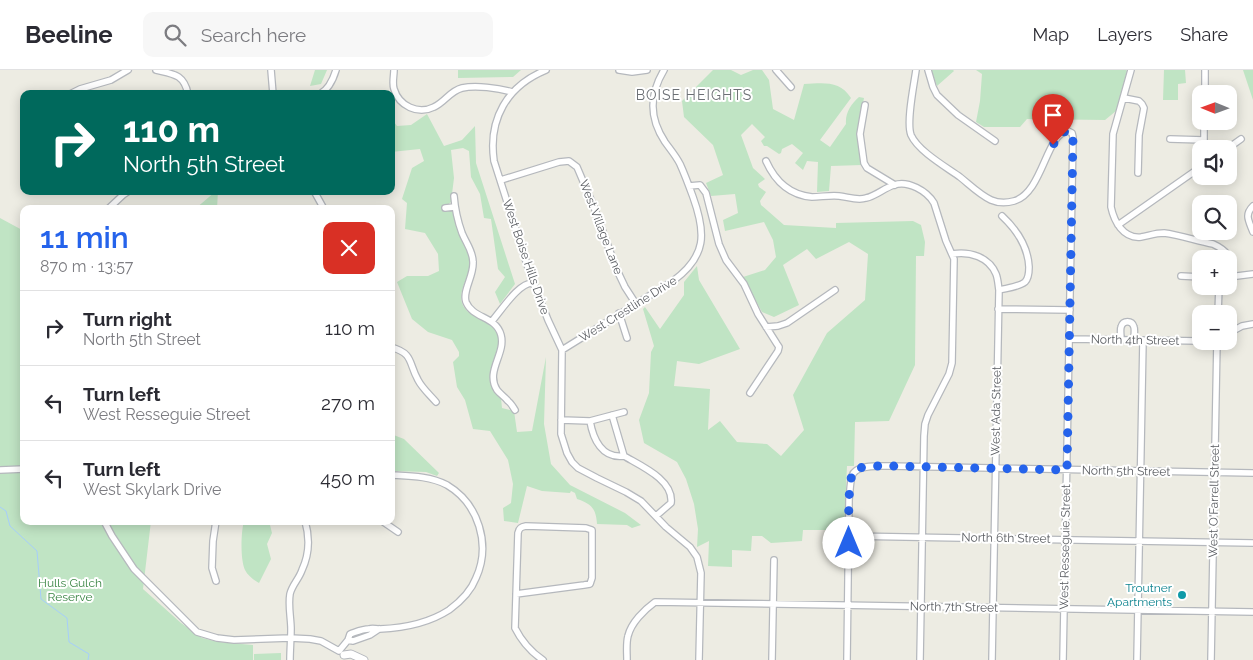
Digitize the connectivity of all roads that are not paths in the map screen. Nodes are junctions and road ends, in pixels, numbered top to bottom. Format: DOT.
graph roads {
  1 [pos="128,70"];
  2 [pos="156,70"];
  3 [pos="271,70"];
  4 [pos="336,70"];
  5 [pos="394,70"];
  6 [pos="546,70"];
  7 [pos="619,70"];
  8 [pos="647,70"];
  9 [pos="664,70"];
  10 [pos="776,70"];
  11 [pos="916,70"];
  12 [pos="928,70"];
  13 [pos="1131,70"];
  14 [pos="1205,70"];
  15 [pos="178,72"];
  16 [pos="1205,85"];
  17 [pos="791,87"];
  18 [pos="78,90"];
  19 [pos="188,90"];
  20 [pos="273,90"];
  21 [pos="326,90"];
  22 [pos="394,90"];
  23 [pos="395,92"];
  24 [pos="512,92"];
  25 [pos="1124,98"];
  26 [pos="865,105"];
  27 [pos="1204,130"];
  28 [pos="1170,139"];
  29 [pos="1241,139"];
  30 [pos="1204,140"];
  31 [pos="995,141"];
  32 [pos="1237,142"];
  33 [pos="766,161"];
  34 [pos="1138,173"];
  35 [pos="1192,173"];
  36 [pos="500,180"];
  37 [pos="895,185"];
  38 [pos="689,186"];
  39 [pos="124,195"];
  40 [pos="454,196"];
  41 [pos="113,205"];
  42 [pos="454,206"];
  43 [pos="1253,206"];
  44 [pos="446,208"];
  45 [pos="1002,216"];
  46 [pos="1118,225"];
  47 [pos="1253,232"];
  48 [pos="1223,250"];
  49 [pos="952,254"];
  50 [pos="1253,274"];
  51 [pos="1181,276"];
  52 [pos="1237,276"];
  53 [pos="1192,277"];
  54 [pos="533,283"];
  55 [pos="835,290"];
  56 [pos="999,290"];
  57 [pos="636,304"];
  58 [pos="998,308"];
  59 [pos="1070,310"];
  60 [pos="619,313"];
  61 [pos="492,321"];
  62 [pos="1253,324"];
  63 [pos="766,327"];
  64 [pos="1237,329"];
  65 [pos="627,338"];
  66 [pos="1069,339"];
  67 [pos="1121,340"];
  68 [pos="1134,340"];
  69 [pos="1143,340"];
  70 [pos="1192,341"];
  71 [pos="395,349"];
  72 [pos="562,350"];
  73 [pos="1217,350"];
  74 [pos="750,393"];
  75 [pos="508,400"];
  76 [pos="436,402"];
  77 [pos="502,406"];
  78 [pos="515,410"];
  79 [pos="624,412"];
  80 [pos="612,415"];
  81 [pos="561,420"];
  82 [pos="590,421"];
  83 [pos="624,456"];
  84 [pos="923,467"];
  85 [pos="996,468"];
  86 [pos="20,469"];
  87 [pos="0,470"];
  88 [pos="1067,470"];
  89 [pos="1140,471"];
  90 [pos="1215,472"];
  91 [pos="1253,473"];
  92 [pos="395,475"];
  93 [pos="656,516"];
  94 [pos="106,525"];
  95 [pos="215,525"];
  96 [pos="306,525"];
  97 [pos="388,525"];
  98 [pos="398,532"];
  99 [pos="849,536"];
  100 [pos="922,537"];
  101 [pos="994,538"];
  102 [pos="1066,539"];
  103 [pos="1139,540"];
  104 [pos="1213,542"];
  105 [pos="1253,543"];
  106 [pos="774,560"];
  107 [pos="216,581"];
  108 [pos="516,594"];
  109 [pos="700,603"];
  110 [pos="773,604"];
  111 [pos="848,605"];
  112 [pos="921,607"];
  113 [pos="993,608"];
  114 [pos="1064,609"];
  115 [pos="1138,610"];
  116 [pos="1212,612"];
  117 [pos="1253,612"];
  118 [pos="290,638"];
  119 [pos="343,655"];
  120 [pos="290,660"];
  121 [pos="364,660"];
  122 [pos="543,660"];
  123 [pos="627,660"];
  124 [pos="699,660"];
  125 [pos="772,660"];
  126 [pos="847,660"];
  127 [pos="920,660"];
  128 [pos="992,660"];
  129 [pos="1063,660"];
  130 [pos="1137,660"];
  131 [pos="1211,660"];
  1 -- 18 [label="street"];
  2 -- 15 [label="street"];
  3 -- 20 [label="street"];
  4 -- 21 [label="street"];
  5 -- 22 [label="street"];
  6 -- 24 [label="street"];
  7 -- 8 [label="street"];
  9 -- 38 [label="street, West Crestline Drive"];
  10 -- 17 [label="street"];
  11 -- 59 [label="street, West Resseguie Street"];
  12 -- 31 [label="street"];
  13 -- 25 [label="street"];
  14 -- 16 [label="street"];
  15 -- 19 [label="street"];
  23 -- 24 [label="street"];
  24 -- 36 [label="street, West Boise Hills Drive"];
  25 -- 34 [label="street"];
  25 -- 46 [label="street"];
  26 -- 37 [label="street"];
  27 -- 30 [label="street"];
  28 -- 30 [label="street"];
  29 -- 32 [label="street"];
  33 -- 37 [label="street"];
  35 -- 46 [label="street"];
  36 -- 54 [label="street, West Boise Hills Drive"];
  36 -- 57 [label="street, West Village Lane"];
  37 -- 49 [label="street"];
  38 -- 57 [label="street, West Crestline Drive"];
  38 -- 63 [label="street"];
  39 -- 41 [label="street"];
  40 -- 42 [label="street"];
  42 -- 44 [label="street"];
  42 -- 61 [label="street"];
  43 -- 47 [label="street"];
  45 -- 56 [label="street"];
  46 -- 48 [label="street"];
  49 -- 56 [label="street, West Ada Street"];
  49 -- 84 [label="street"];
  50 -- 52 [label="street"];
  51 -- 53 [label="street"];
  54 -- 61 [label="street"];
  54 -- 72 [label="street, West Boise Hills Drive"];
  55 -- 63 [label="street"];
  56 -- 58 [label="street, West Ada Street"];
  57 -- 60 [label="street, West Crestline Drive"];
  58 -- 59 [label="street"];
  58 -- 85 [label="street, West Ada Street"];
  59 -- 66 [label="street, West Resseguie Street"];
  60 -- 65 [label="street"];
  60 -- 72 [label="street, West Crestline Drive"];
  61 -- 75 [label="street"];
  62 -- 64 [label="street"];
  63 -- 74 [label="street"];
  66 -- 67 [label="street, North 4th Street"];
  66 -- 88 [label="street, West Resseguie Street"];
  67 -- 68 [label="street, North 4th Street"];
  67 -- 68 [label="street"];
  68 -- 69 [label="street, North 4th Street"];
  69 -- 70 [label="street, North 4th Street"];
  69 -- 89 [label="street"];
  71 -- 76 [label="street"];
  72 -- 81 [label="street, West Boise Hills Drive"];
  73 -- 90 [label="street, West O'Farrell Street"];
  75 -- 77 [label="street"];
  75 -- 78 [label="street"];
  79 -- 80 [label="street"];
  80 -- 82 [label="street"];
  80 -- 83 [label="street"];
  81 -- 82 [label="street"];
  81 -- 93 [label="street, West Boise Hills Drive"];
  82 -- 83 [label="street"];
  83 -- 93 [label="street"];
  84 -- 85 [label="street, North 5th Street"];
  84 -- 99 [label="street, North 5th Street"];
  84 -- 100 [label="street"];
  85 -- 88 [label="street, North 5th Street"];
  85 -- 101 [label="street, West Ada Street"];
  86 -- 87 [label="street"];
  88 -- 89 [label="street, North 5th Street"];
  88 -- 102 [label="street, West Resseguie Street"];
  89 -- 90 [label="street, North 5th Street"];
  89 -- 103 [label="street"];
  90 -- 91 [label="street, North 5th Street"];
  90 -- 104 [label="street, West O'Farrell Street"];
  92 -- 119 [label="street"];
  93 -- 109 [label="street, West Boise Hills Drive"];
  94 -- 118 [label="street"];
  95 -- 107 [label="street"];
  96 -- 118 [label="street"];
  97 -- 98 [label="street"];
  99 -- 100 [label="street, North 6th Street"];
  99 -- 111 [label="street"];
  100 -- 101 [label="street, North 6th Street"];
  100 -- 112 [label="street"];
  101 -- 102 [label="street, North 6th Street"];
  101 -- 113 [label="street, West Ada Street"];
  102 -- 103 [label="street, North 6th Street"];
  102 -- 114 [label="street, West Resseguie Street"];
  103 -- 104 [label="street, North 6th Street"];
  103 -- 115 [label="street"];
  104 -- 105 [label="street, North 6th Street"];
  104 -- 116 [label="street, West O'Farrell Street"];
  106 -- 110 [label="street"];
  108 -- 108 [label="street"];
  108 -- 122 [label="street"];
  109 -- 110 [label="street, North 7th Street"];
  109 -- 123 [label="street, North 7th Street"];
  109 -- 124 [label="street"];
  110 -- 111 [label="street, North 7th Street"];
  110 -- 125 [label="street"];
  111 -- 112 [label="street, North 7th Street"];
  111 -- 126 [label="street"];
  112 -- 113 [label="street, North 7th Street"];
  112 -- 127 [label="street"];
  113 -- 114 [label="street, North 7th Street"];
  113 -- 128 [label="street, West Ada Street"];
  114 -- 115 [label="street, North 7th Street"];
  114 -- 129 [label="street, West Resseguie Street"];
  115 -- 116 [label="street, North 7th Street"];
  115 -- 130 [label="street"];
  116 -- 117 [label="street, North 7th Street"];
  116 -- 131 [label="street, West O'Farrell Street"];
  118 -- 119 [label="street"];
  118 -- 120 [label="street"];
  119 -- 121 [label="street"];
}
